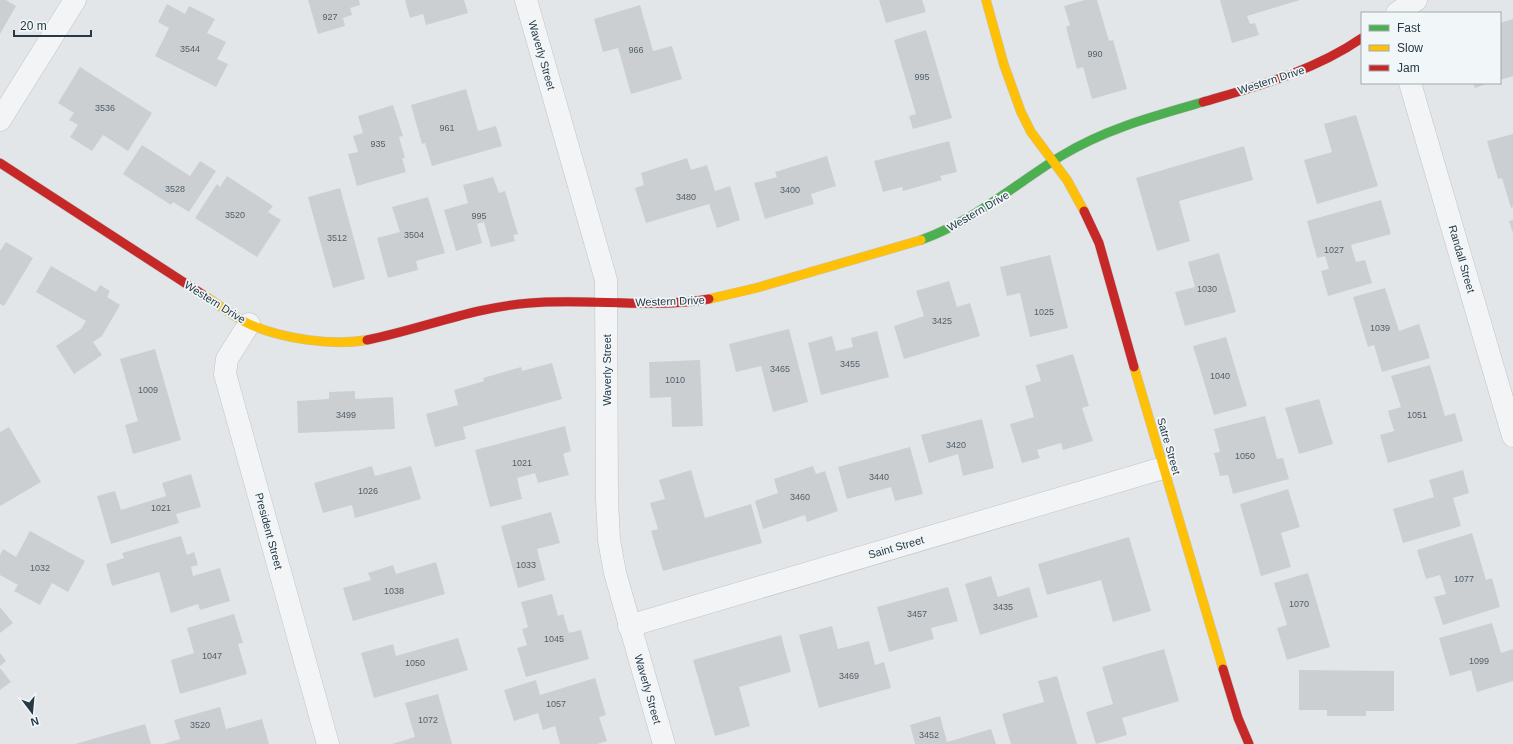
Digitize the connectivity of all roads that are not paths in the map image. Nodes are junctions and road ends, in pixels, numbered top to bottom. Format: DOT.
graph roads {
  1 [pos="75,0"];
  2 [pos="526,0"];
  3 [pos="986,0"];
  4 [pos="1386,0"];
  5 [pos="1416,0"];
  6 [pos="1390,12"];
  7 [pos="1398,12"];
  8 [pos="1361,39"];
  9 [pos="1410,84"];
  10 [pos="0,120"];
  11 [pos="1054,161"];
  12 [pos="0,163"];
  13 [pos="607,302"];
  14 [pos="249,324"];
  15 [pos="1513,436"];
  16 [pos="1163,468"];
  17 [pos="629,626"];
  18 [pos="328,744"];
  19 [pos="664,744"];
  20 [pos="1249,744"];
  1 -- 10 [label="street"];
  2 -- 13 [label="street, Waverly Street"];
  3 -- 11 [label="street, Satre Street"];
  4 -- 6 [label="street"];
  5 -- 7 [label="street"];
  8 -- 11 [label="street, Western Drive"];
  9 -- 15 [label="street, Randall Street"];
  11 -- 13 [label="street, Western Drive"];
  11 -- 16 [label="street, Satre Street"];
  12 -- 14 [label="street, Western Drive"];
  13 -- 14 [label="street, Western Drive"];
  13 -- 17 [label="street, Waverly Street"];
  14 -- 18 [label="street, President Street"];
  16 -- 17 [label="street, Saint Street"];
  16 -- 20 [label="street, Satre Street"];
  17 -- 19 [label="street, Waverly Street"];
}
